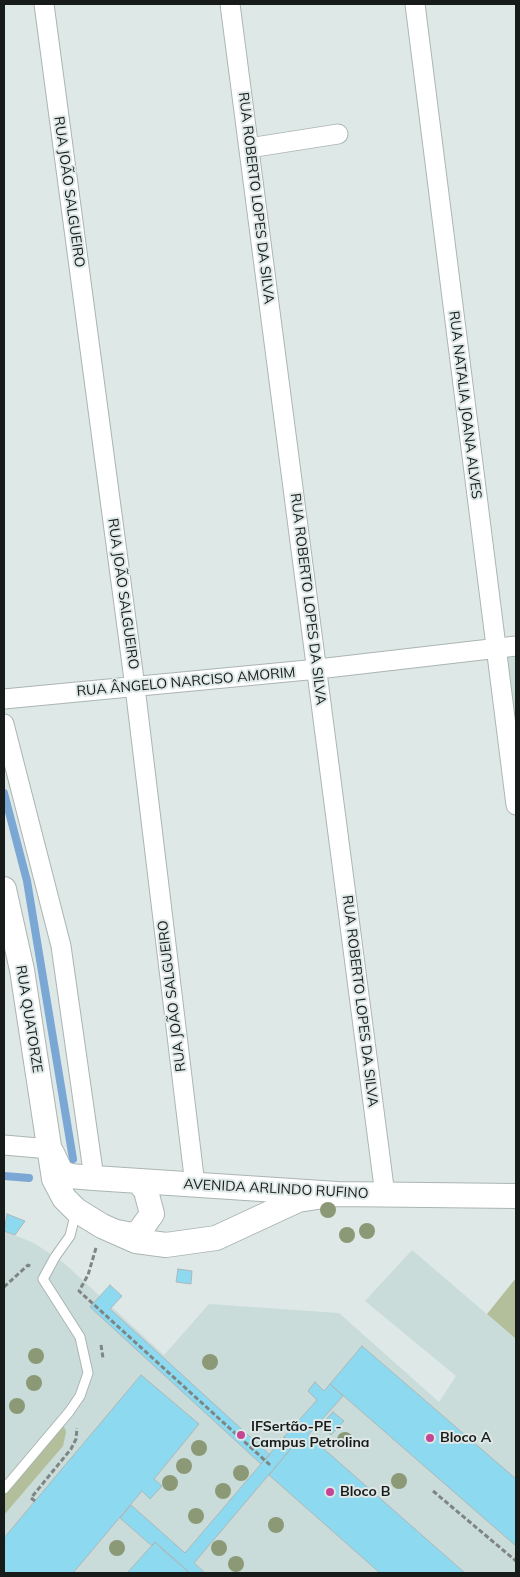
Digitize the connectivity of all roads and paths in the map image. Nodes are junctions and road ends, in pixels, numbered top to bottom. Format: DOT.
graph roads {
  1 [pos="44,4"];
  2 [pos="230,4"];
  3 [pos="416,4"];
  4 [pos="338,134"];
  5 [pos="249,148"];
  6 [pos="516,646"];
  7 [pos="495,650"];
  8 [pos="318,669"];
  9 [pos="135,687"];
  10 [pos="4,699"];
  11 [pos="4,724"];
  12 [pos="516,805"];
  13 [pos="4,889"];
  14 [pos="4,1144"];
  15 [pos="50,1150"];
  16 [pos="94,1178"];
  17 [pos="139,1182"];
  18 [pos="195,1185"];
  19 [pos="337,1194"];
  20 [pos="385,1195"];
  21 [pos="516,1196"];
  22 [pos="76,1210"];
  23 [pos="107,1228"];
  24 [pos="46,1271"];
  25 [pos="4,1287"];
  26 [pos="270,1465"];
  27 [pos="4,1489"];
  28 [pos="433,1491"];
  29 [pos="516,1561"];
  1 -- 9 [label="street, RUA JOÃO SALGUEIRO"];
  2 -- 5 [label="street, RUA ROBERTO LOPES DA SILVA"];
  3 -- 7 [label="street, RUA NATALIA JOANA ALVES"];
  4 -- 5 [label="street"];
  5 -- 8 [label="street, RUA ROBERTO LOPES DA SILVA"];
  6 -- 7 [label="street, RUA ÂNGELO NARCISO AMORIM"];
  7 -- 8 [label="street, RUA ÂNGELO NARCISO AMORIM"];
  7 -- 12 [label="street, RUA NATALIA JOANA ALVES"];
  8 -- 9 [label="street, RUA ÂNGELO NARCISO AMORIM"];
  8 -- 20 [label="street, RUA ROBERTO LOPES DA SILVA"];
  9 -- 10 [label="street, RUA ÂNGELO NARCISO AMORIM"];
  9 -- 18 [label="street, RUA JOÃO SALGUEIRO"];
  11 -- 16 [label="street"];
  13 -- 15 [label="street, RUA QUATORZE"];
  14 -- 15 [label="street"];
  15 -- 16 [label="street, AVENIDA ARLINDO RUFINO"];
  15 -- 22 [label="street, RUA QUATORZE"];
  16 -- 17 [label="street, AVENIDA ARLINDO RUFINO"];
  17 -- 18 [label="street, AVENIDA ARLINDO RUFINO"];
  17 -- 23 [label="street"];
  18 -- 19 [label="street, AVENIDA ARLINDO RUFINO"];
  19 -- 20 [label="street, AVENIDA ARLINDO RUFINO"];
  19 -- 23 [label="street, RUA QUATORZE"];
  20 -- 21 [label="street, AVENIDA ARLINDO RUFINO"];
  22 -- 23 [label="street, RUA QUATORZE"];
  22 -- 24 [label="lane"];
  23 -- 26 [label="path"];
  24 -- 25 [label="path"];
  24 -- 27 [label="lane"];
  28 -- 29 [label="path"];
}
